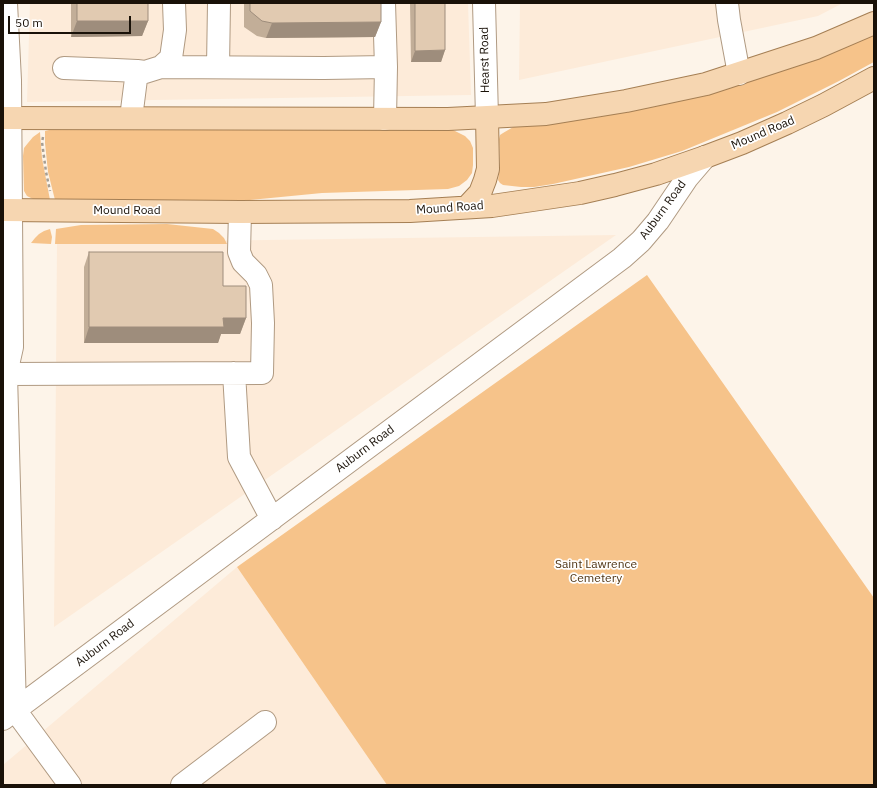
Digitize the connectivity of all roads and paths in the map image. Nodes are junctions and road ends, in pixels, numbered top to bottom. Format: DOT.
graph roads {
  1 [pos="174,3"];
  2 [pos="219,3"];
  3 [pos="384,3"];
  4 [pos="484,3"];
  5 [pos="727,3"];
  6 [pos="5,8"];
  7 [pos="874,23"];
  8 [pos="161,67"];
  9 [pos="218,67"];
  10 [pos="386,67"];
  11 [pos="64,68"];
  12 [pos="137,72"];
  13 [pos="739,74"];
  14 [pos="874,78"];
  15 [pos="487,117"];
  16 [pos="6,118"];
  17 [pos="131,118"];
  18 [pos="385,119"];
  19 [pos="43,131"];
  20 [pos="705,157"];
  21 [pos="51,193"];
  22 [pos="467,207"];
  23 [pos="7,210"];
  24 [pos="240,212"];
  25 [pos="8,347"];
  26 [pos="234,373"];
  27 [pos="6,374"];
  28 [pos="272,519"];
  29 [pos="8,606"];
  30 [pos="9,714"];
  31 [pos="265,722"];
  32 [pos="70,785"];
  33 [pos="182,785"];
  1 -- 8 [label="street"];
  2 -- 9 [label="street"];
  3 -- 10 [label="street"];
  4 -- 15 [label="street, Hearst Road"];
  5 -- 13 [label="street"];
  6 -- 16 [label="street"];
  7 -- 13 [label="main road"];
  8 -- 9 [label="street"];
  8 -- 12 [label="street"];
  9 -- 10 [label="street"];
  10 -- 18 [label="street"];
  11 -- 12 [label="street"];
  12 -- 17 [label="street"];
  13 -- 15 [label="main road"];
  14 -- 20 [label="main road, Mound Road"];
  15 -- 18 [label="main road"];
  15 -- 22 [label="main road"];
  16 -- 17 [label="main road"];
  16 -- 23 [label="street"];
  17 -- 18 [label="main road"];
  19 -- 21 [label="path"];
  20 -- 22 [label="main road, Mound Road"];
  20 -- 28 [label="street, Auburn Road"];
  22 -- 24 [label="main road, Mound Road"];
  23 -- 24 [label="main road, Mound Road"];
  23 -- 25 [label="street"];
  24 -- 26 [label="street"];
  25 -- 27 [label="street"];
  26 -- 27 [label="street"];
  26 -- 28 [label="street"];
  27 -- 29 [label="street"];
  28 -- 30 [label="street, Auburn Road"];
  29 -- 30 [label="street"];
  30 -- 32 [label="street"];
  31 -- 33 [label="street"];
}
